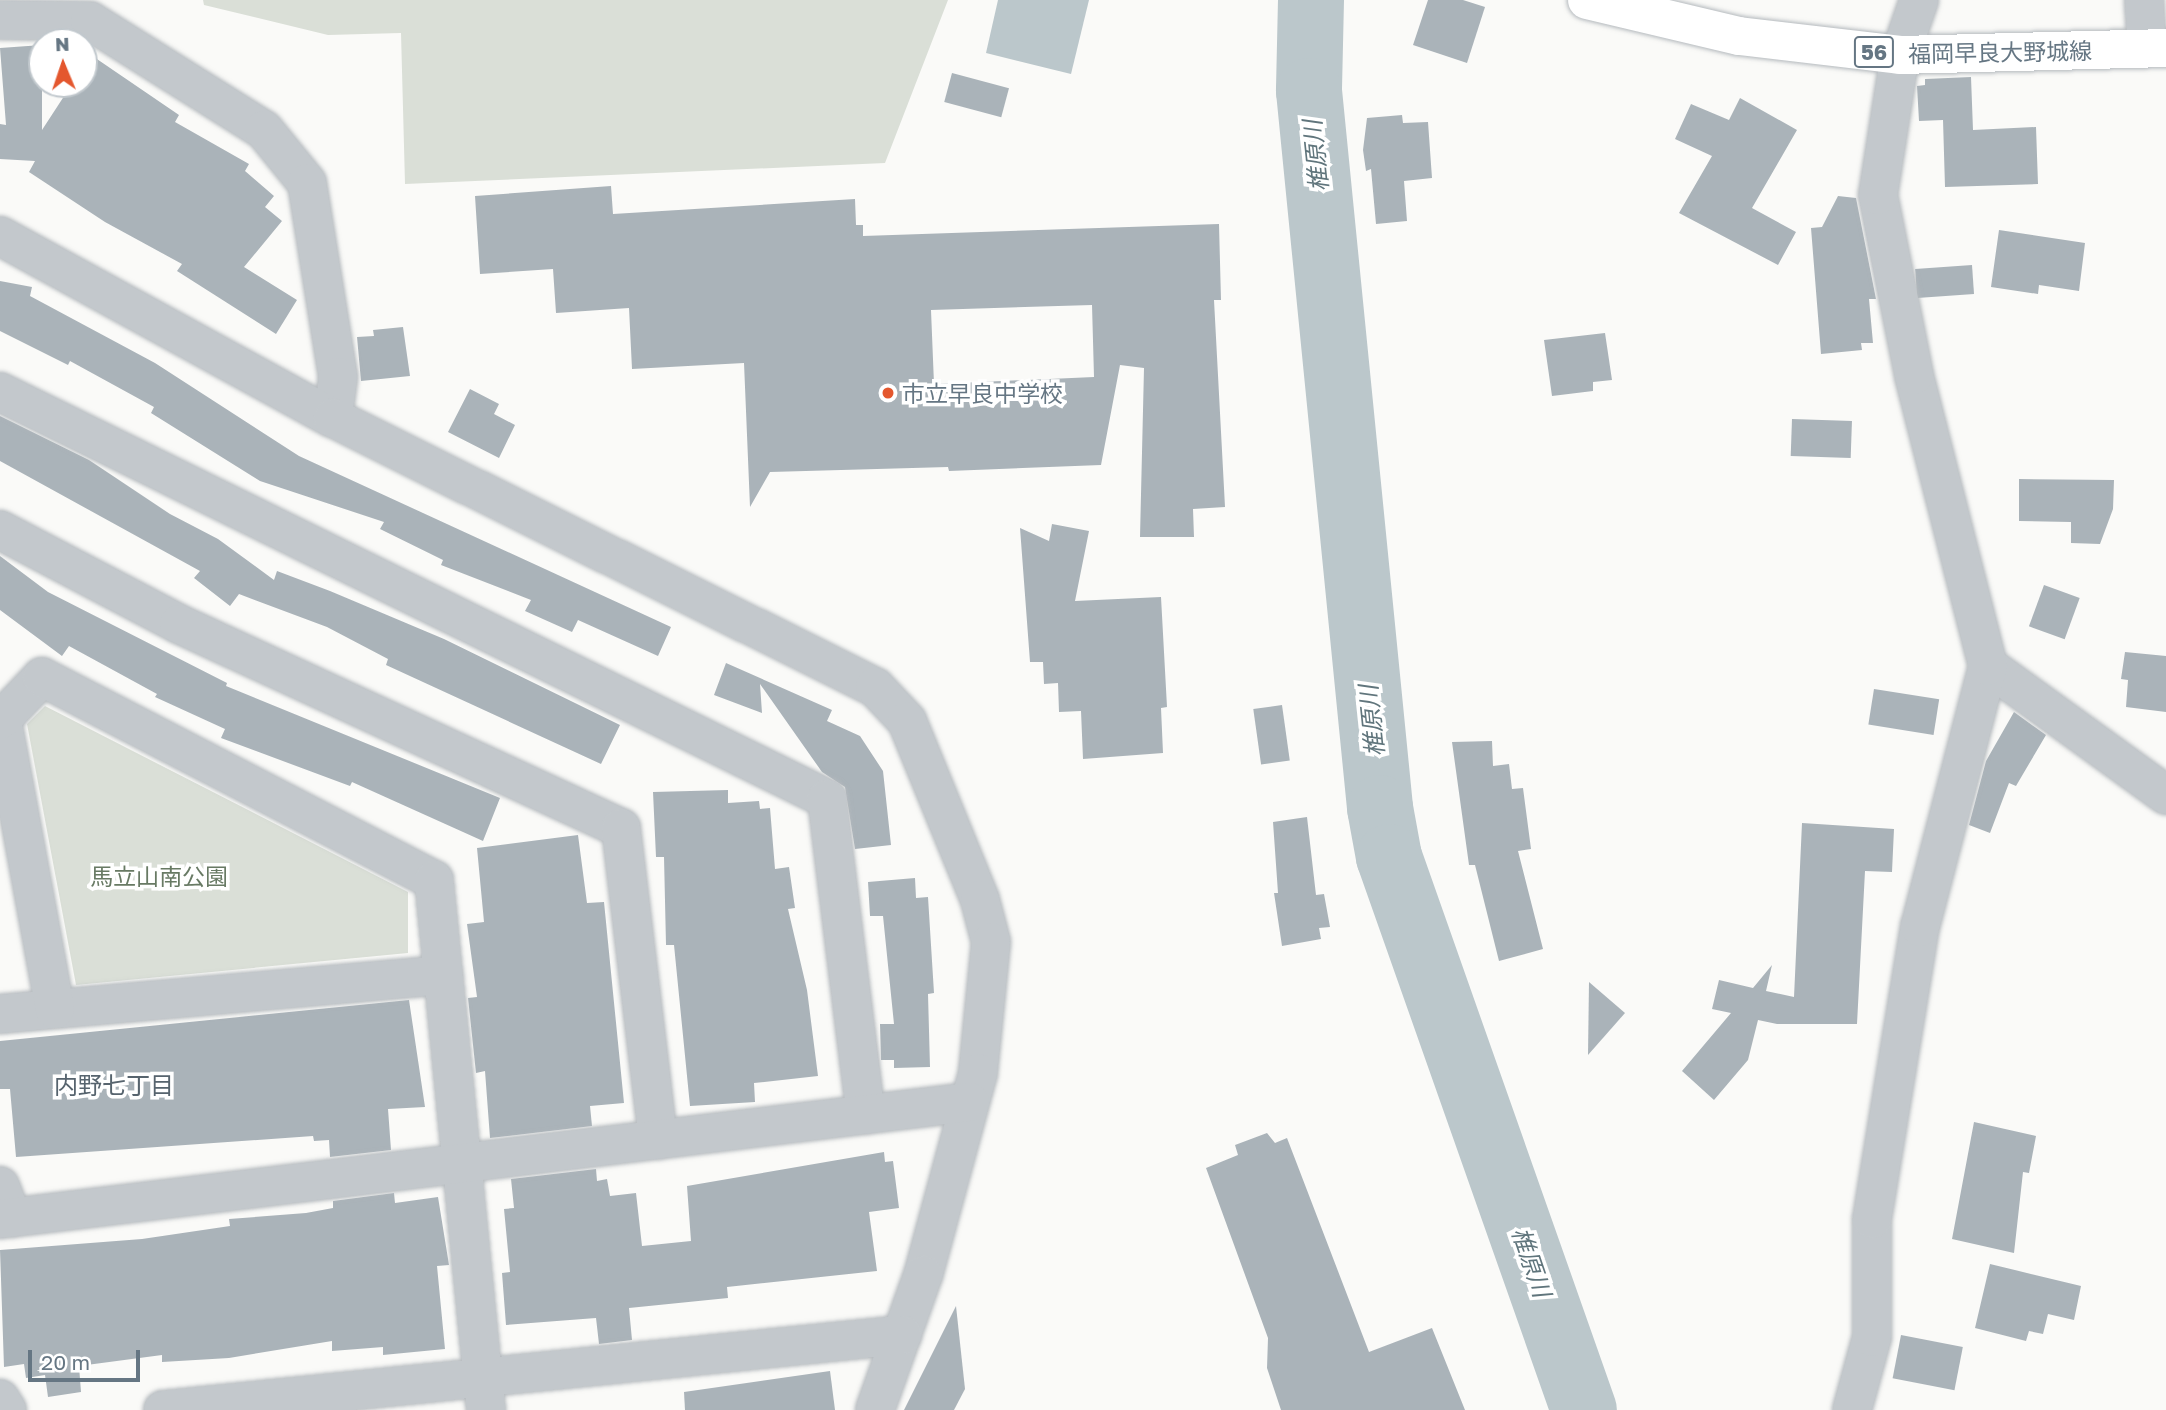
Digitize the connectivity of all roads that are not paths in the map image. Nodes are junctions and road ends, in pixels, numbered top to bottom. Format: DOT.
graph roads {
  1 [pos="1587,0"];
  2 [pos="1919,0"];
  3 [pos="2144,0"];
  4 [pos="1651,9"];
  5 [pos="0,20"];
  6 [pos="2156,48"];
  7 [pos="1900,55"];
  8 [pos="0,236"];
  9 [pos="0,391"];
  10 [pos="333,418"];
  11 [pos="0,530"];
  12 [pos="1988,666"];
  13 [pos="2166,795"];
  14 [pos="444,975"];
  15 [pos="55,1009"];
  16 [pos="0,1014"];
  17 [pos="970,1102"];
  18 [pos="866,1115"];
  19 [pos="658,1140"];
  20 [pos="463,1165"];
  21 [pos="4,1207"];
  22 [pos="902,1335"];
  23 [pos="485,1394"];
  24 [pos="0,1399"];
  25 [pos="7,1410"];
  26 [pos="163,1410"];
  27 [pos="875,1410"];
  28 [pos="1852,1410"];
  1 -- 4 [label="main road, 福岡早良大野城線 / 56"];
  2 -- 7 [label="street"];
  3 -- 6 [label="street"];
  4 -- 7 [label="main road, 福岡早良大野城線 / 56"];
  5 -- 10 [label="street"];
  6 -- 7 [label="main road, 福岡早良大野城線 / 56"];
  7 -- 12 [label="street"];
  8 -- 10 [label="street"];
  9 -- 18 [label="street"];
  10 -- 17 [label="street"];
  11 -- 19 [label="street"];
  12 -- 13 [label="street"];
  12 -- 28 [label="street"];
  14 -- 15 [label="street"];
  14 -- 15 [label="street"];
  14 -- 20 [label="street"];
  15 -- 16 [label="street"];
  17 -- 18 [label="street"];
  17 -- 22 [label="street"];
  18 -- 19 [label="street"];
  19 -- 20 [label="street"];
  20 -- 21 [label="street"];
  20 -- 23 [label="street"];
  22 -- 23 [label="street"];
  22 -- 27 [label="street"];
  23 -- 26 [label="street"];
  24 -- 25 [label="street"];
}
